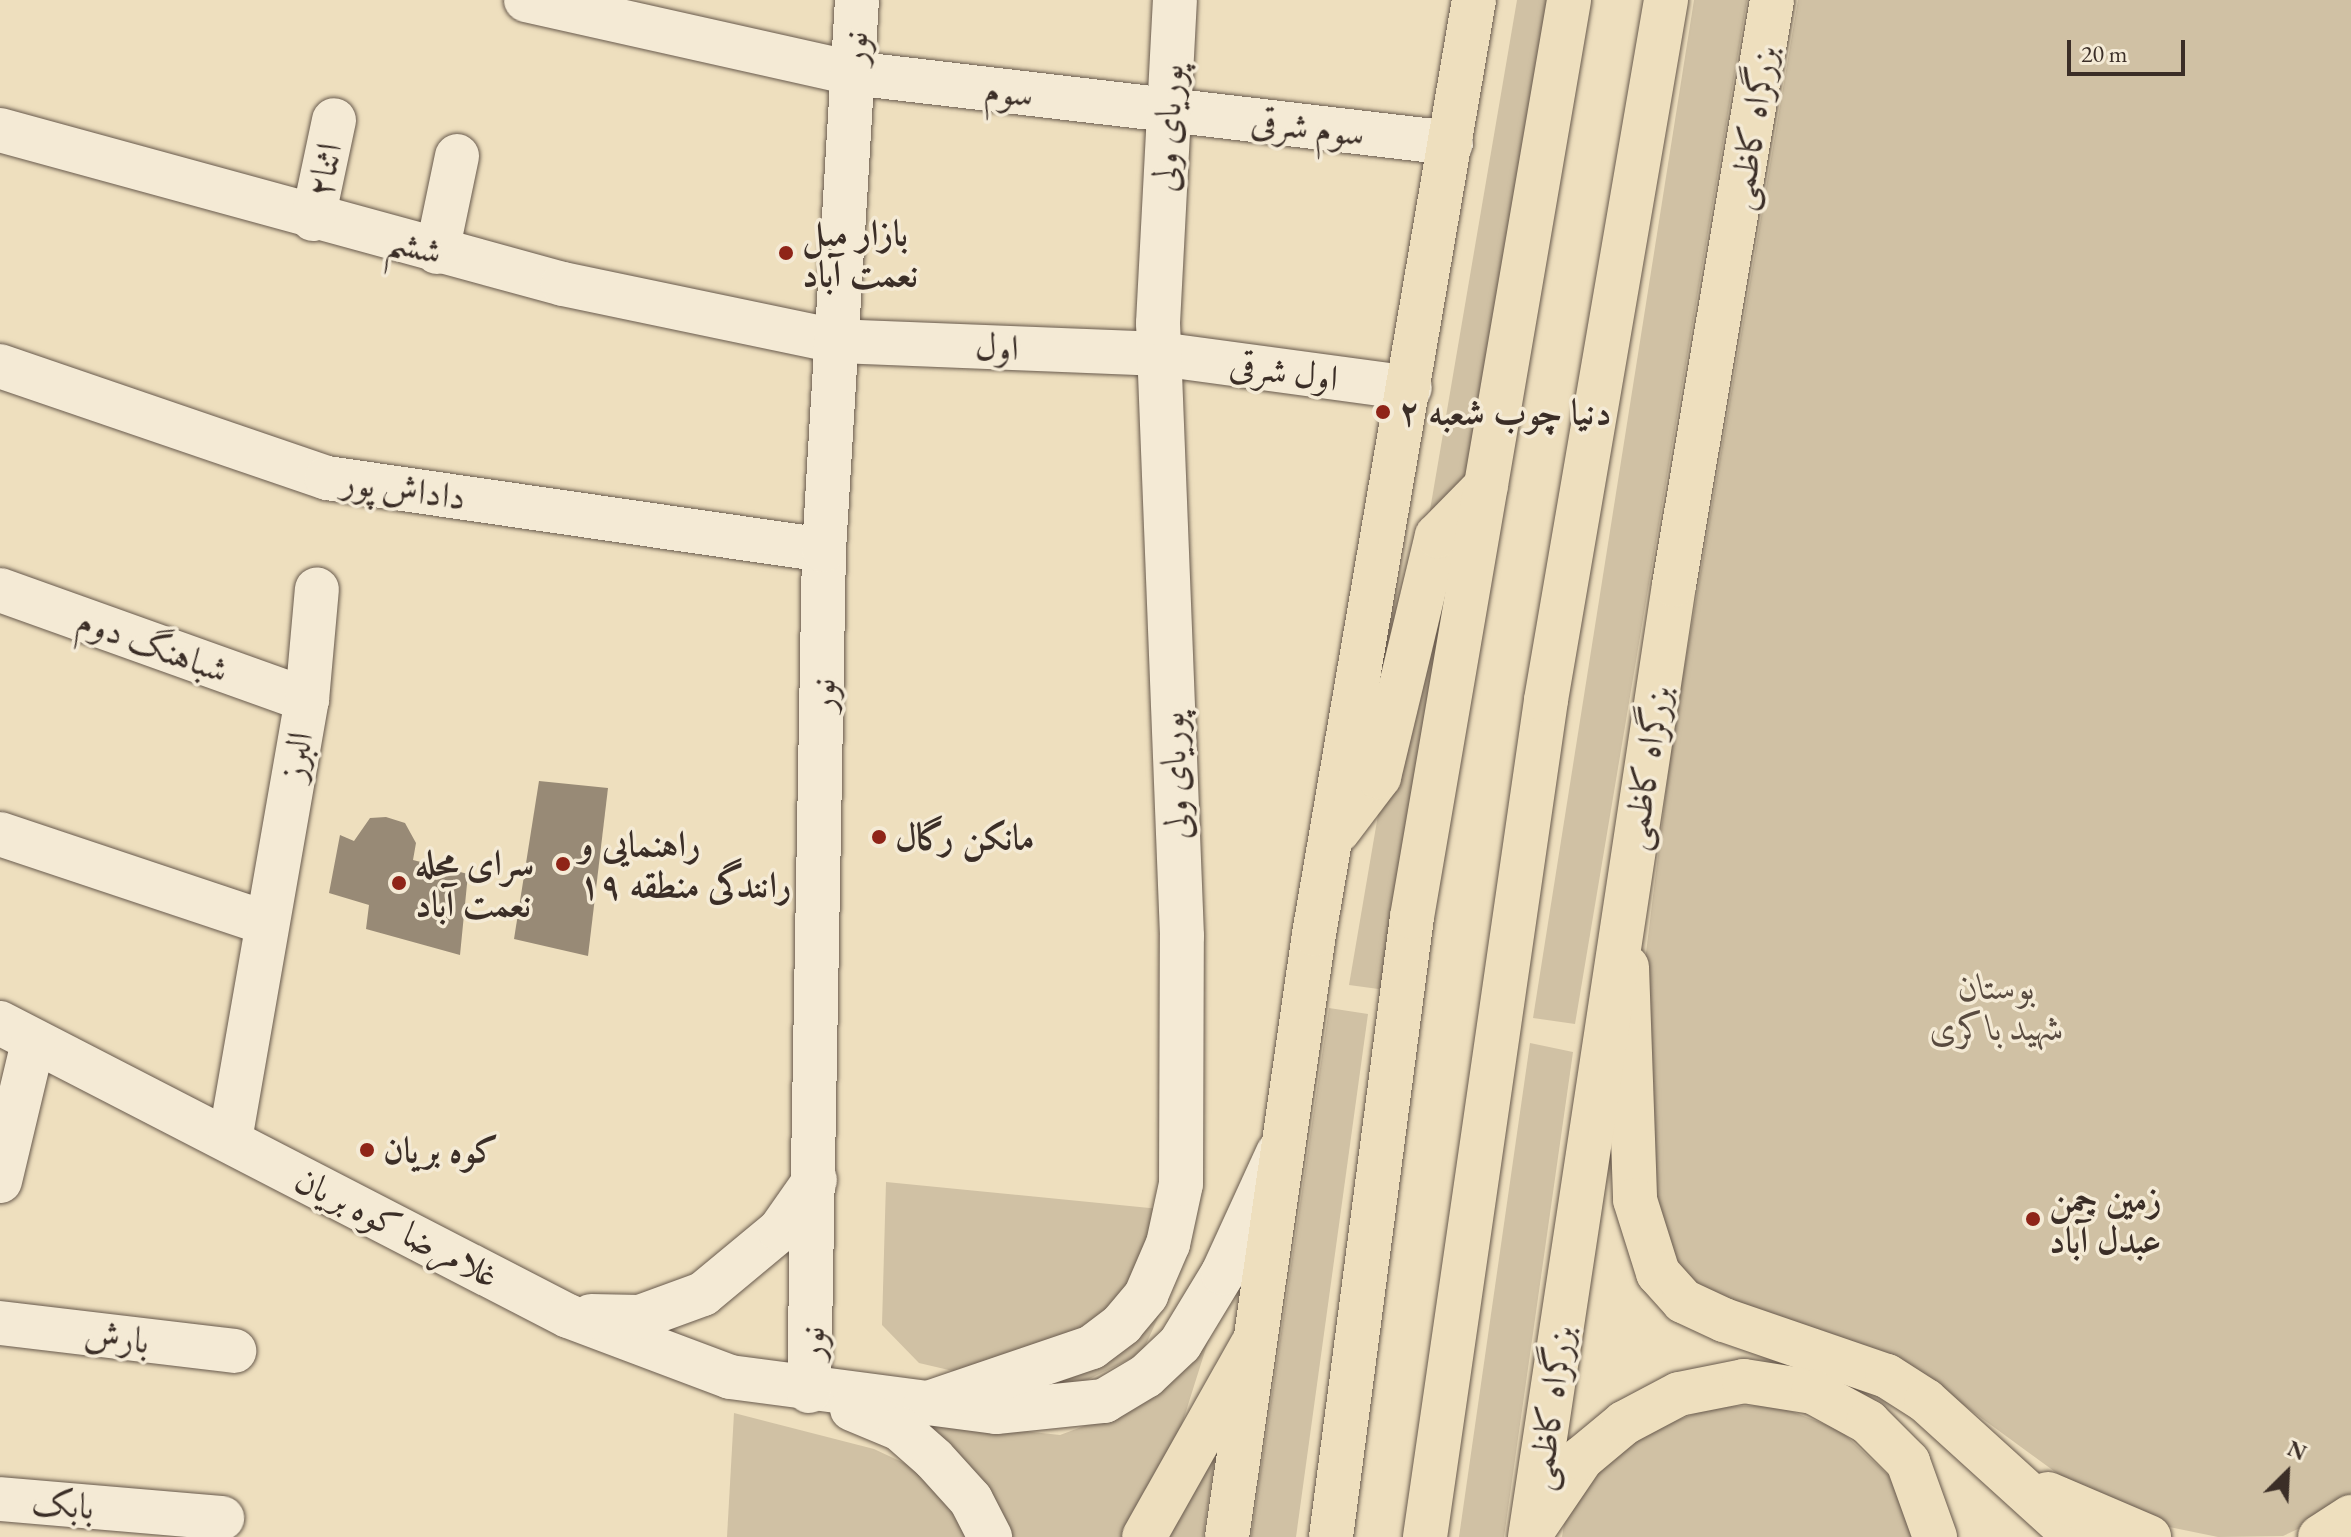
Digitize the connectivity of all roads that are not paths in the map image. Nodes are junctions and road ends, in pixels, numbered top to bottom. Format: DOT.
graph roads {
  1 [pos="526,0"];
  2 [pos="857,0"];
  3 [pos="1175,0"];
  4 [pos="1474,0"];
  5 [pos="1569,0"];
  6 [pos="1666,0"];
  7 [pos="1772,0"];
  8 [pos="852,73"];
  9 [pos="1165,110"];
  10 [pos="334,120"];
  11 [pos="0,130"];
  12 [pos="1451,143"];
  13 [pos="457,156"];
  14 [pos="313,219"];
  15 [pos="437,252"];
  16 [pos="836,341"];
  17 [pos="1159,354"];
  18 [pos="0,366"];
  19 [pos="1410,388"];
  20 [pos="1486,486"];
  21 [pos="824,550"];
  22 [pos="317,589"];
  23 [pos="0,590"];
  24 [pos="307,700"];
  25 [pos="0,834"];
  26 [pos="1332,839"];
  27 [pos="1625,901"];
  28 [pos="263,922"];
  29 [pos="16,1033"];
  30 [pos="4,1137"];
  31 [pos="230,1140"];
  32 [pos="1284,1140"];
  33 [pos="815,1180"];
  34 [pos="0,1181"];
  35 [pos="568,1316"];
  36 [pos="0,1323"];
  37 [pos="1252,1345"];
  38 [pos="234,1351"];
  39 [pos="809,1391"];
  40 [pos="925,1404"];
  41 [pos="1999,1464"];
  42 [pos="0,1499"];
  43 [pos="2351,1517"];
  44 [pos="222,1518"];
  45 [pos="1531,1535"];
  46 [pos="990,1537"];
  47 [pos="1144,1537"];
  48 [pos="1227,1537"];
  49 [pos="1331,1537"];
  50 [pos="1425,1537"];
  51 [pos="1935,1537"];
  52 [pos="2076,1537"];
  53 [pos="2149,1537"];
  54 [pos="2320,1537"];
  1 -- 8 [label="street, سوم"];
  2 -- 8 [label="street, نور"];
  3 -- 9 [label="street, پوریای ولی"];
  4 -- 12 [label="main road"];
  5 -- 20 [label="main road"];
  6 -- 50 [label="main road"];
  7 -- 27 [label="main road, بزرگراه کاظمی"];
  8 -- 9 [label="street, سوم"];
  8 -- 16 [label="street, نور"];
  9 -- 12 [label="street, سوم شرقی"];
  9 -- 17 [label="street, پوریای ولی"];
  10 -- 14 [label="street, اثنا۲"];
  11 -- 14 [label="street, ششم"];
  12 -- 19 [label="main road"];
  13 -- 15 [label="street"];
  14 -- 15 [label="street, ششم"];
  15 -- 16 [label="street, ششم"];
  16 -- 17 [label="street, اول"];
  16 -- 21 [label="street, نور"];
  17 -- 19 [label="street, اول شرقی"];
  17 -- 40 [label="street, پوریای ولی"];
  18 -- 21 [label="street, داداش پور"];
  19 -- 26 [label="main road"];
  20 -- 26 [label="main road"];
  20 -- 49 [label="main road"];
  21 -- 33 [label="street, نور"];
  22 -- 24 [label="street, البرز"];
  23 -- 24 [label="street, شباهنگ دوم"];
  24 -- 28 [label="street, البرز"];
  25 -- 28 [label="street"];
  26 -- 32 [label="main road"];
  27 -- 41 [label="main road"];
  27 -- 45 [label="main road, بزرگراه کاظمی"];
  28 -- 31 [label="street, البرز"];
  29 -- 30 [label="street"];
  29 -- 31 [label="street, غلامرضا کوه بریان"];
  30 -- 34 [label="street"];
  31 -- 35 [label="street, غلامرضا کوه بریان"];
  32 -- 37 [label="main road"];
  32 -- 40 [label="street"];
  33 -- 35 [label="street"];
  33 -- 39 [label="street, نور"];
  35 -- 39 [label="street, غلامرضا کوه بریان"];
  36 -- 38 [label="street, بارش"];
  37 -- 47 [label="main road"];
  37 -- 48 [label="main road"];
  39 -- 40 [label="street"];
  39 -- 46 [label="street"];
  41 -- 52 [label="main road"];
  41 -- 53 [label="main road"];
  42 -- 44 [label="street, بابک"];
  43 -- 54 [label="main road"];
  45 -- 51 [label="main road"];
}
